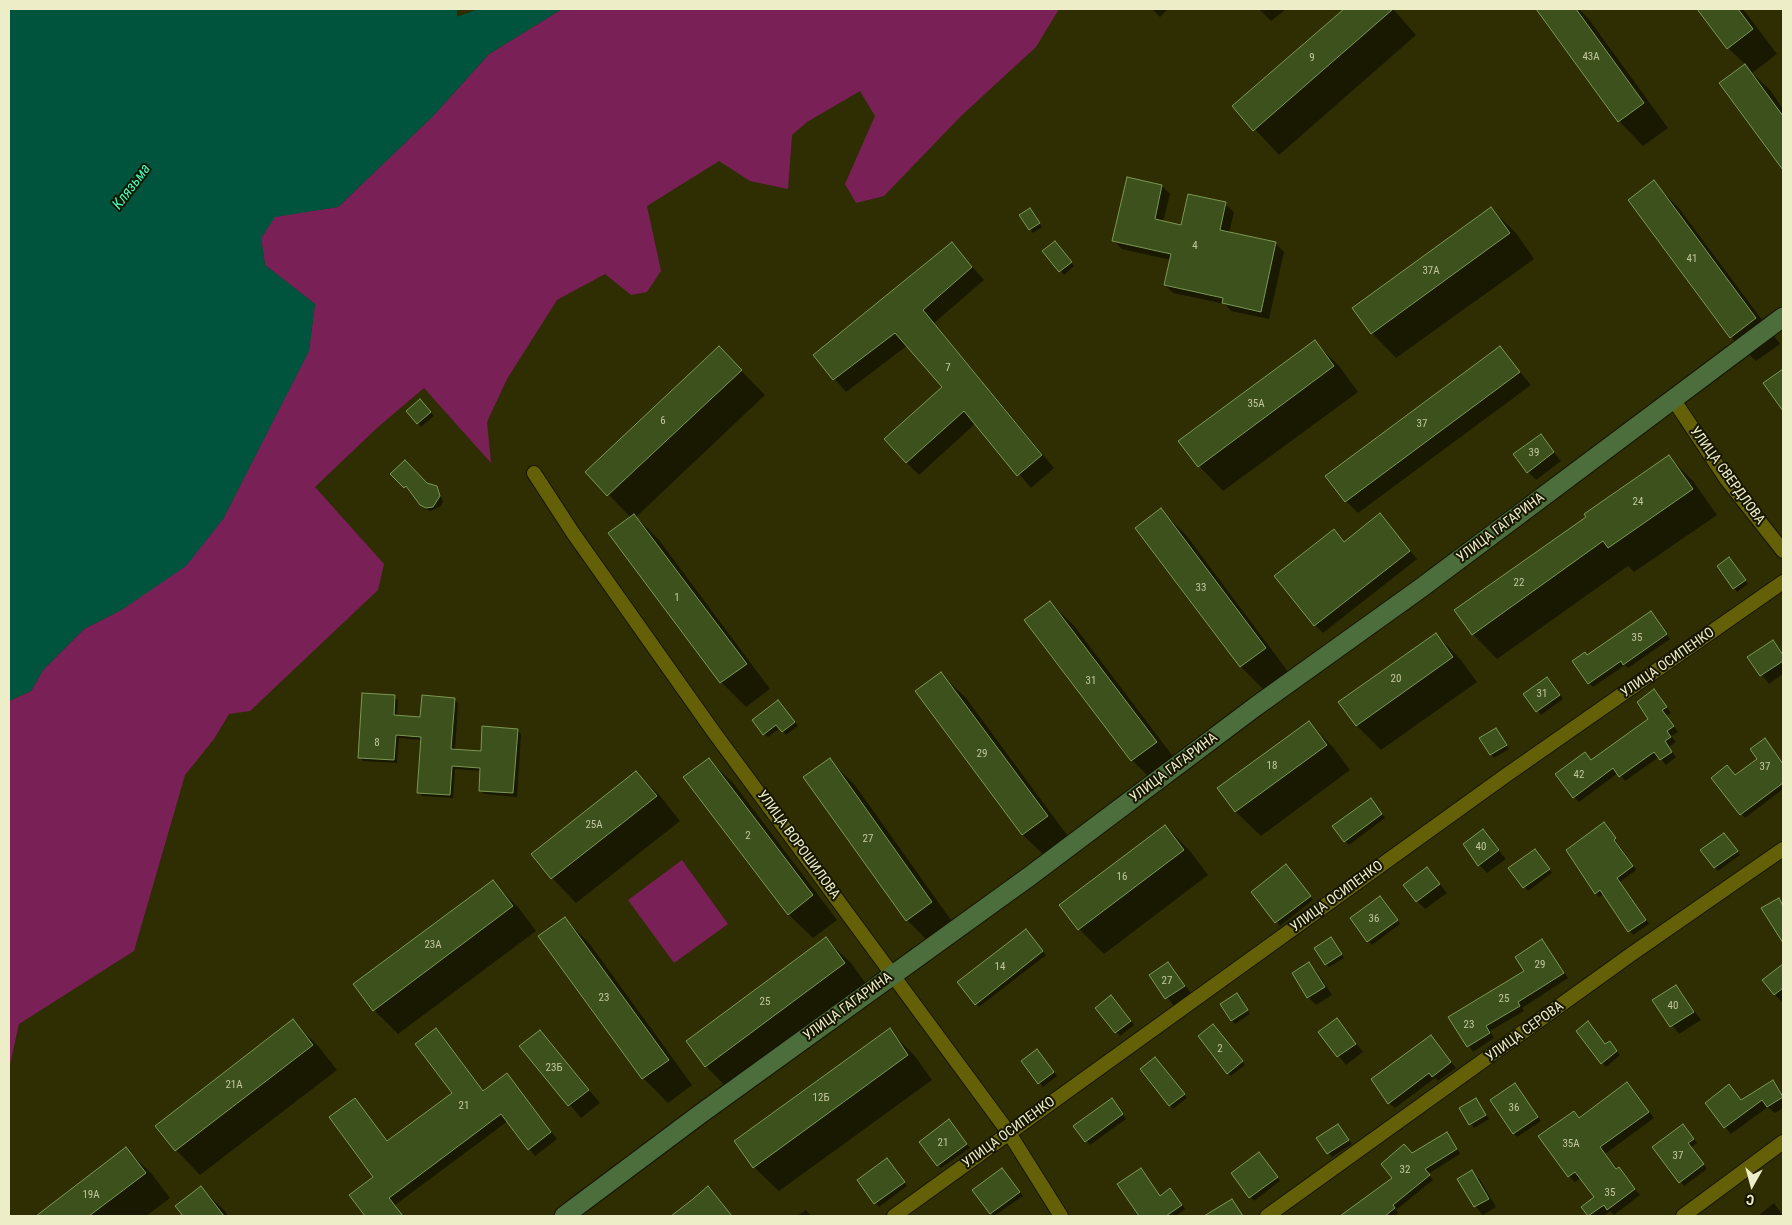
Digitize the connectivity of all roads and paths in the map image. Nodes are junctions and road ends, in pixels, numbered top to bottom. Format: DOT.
graph roads {
  1 [pos="1783,317"];
  2 [pos="1673,399"];
  3 [pos="534,473"];
  4 [pos="1783,551"];
  5 [pos="1783,582"];
  6 [pos="1783,849"];
  7 [pos="893,975"];
  8 [pos="1009,1133"];
  9 [pos="1783,1142"];
  10 [pos="564,1216"];
  11 [pos="894,1216"];
  12 [pos="1061,1216"];
  13 [pos="1268,1216"];
  14 [pos="1683,1216"];
  1 -- 2 [label="main road, УЛИЦА ГАГАРИНА"];
  2 -- 4 [label="street, УЛИЦА СВЕРДЛОВА"];
  2 -- 7 [label="main road, УЛИЦА ГАГАРИНА"];
  3 -- 7 [label="street, УЛИЦА ВОРОШИЛОВА"];
  5 -- 8 [label="street, УЛИЦА ОСИПЕНКО"];
  6 -- 13 [label="street, УЛИЦА СЕРОВА"];
  7 -- 8 [label="street, УЛИЦА ВОРОШИЛОВА"];
  7 -- 10 [label="main road, УЛИЦА ГАГАРИНА"];
  8 -- 11 [label="street, УЛИЦА ОСИПЕНКО"];
  8 -- 12 [label="street, УЛИЦА ВОРОШИЛОВА"];
  9 -- 14 [label="street"];
}
